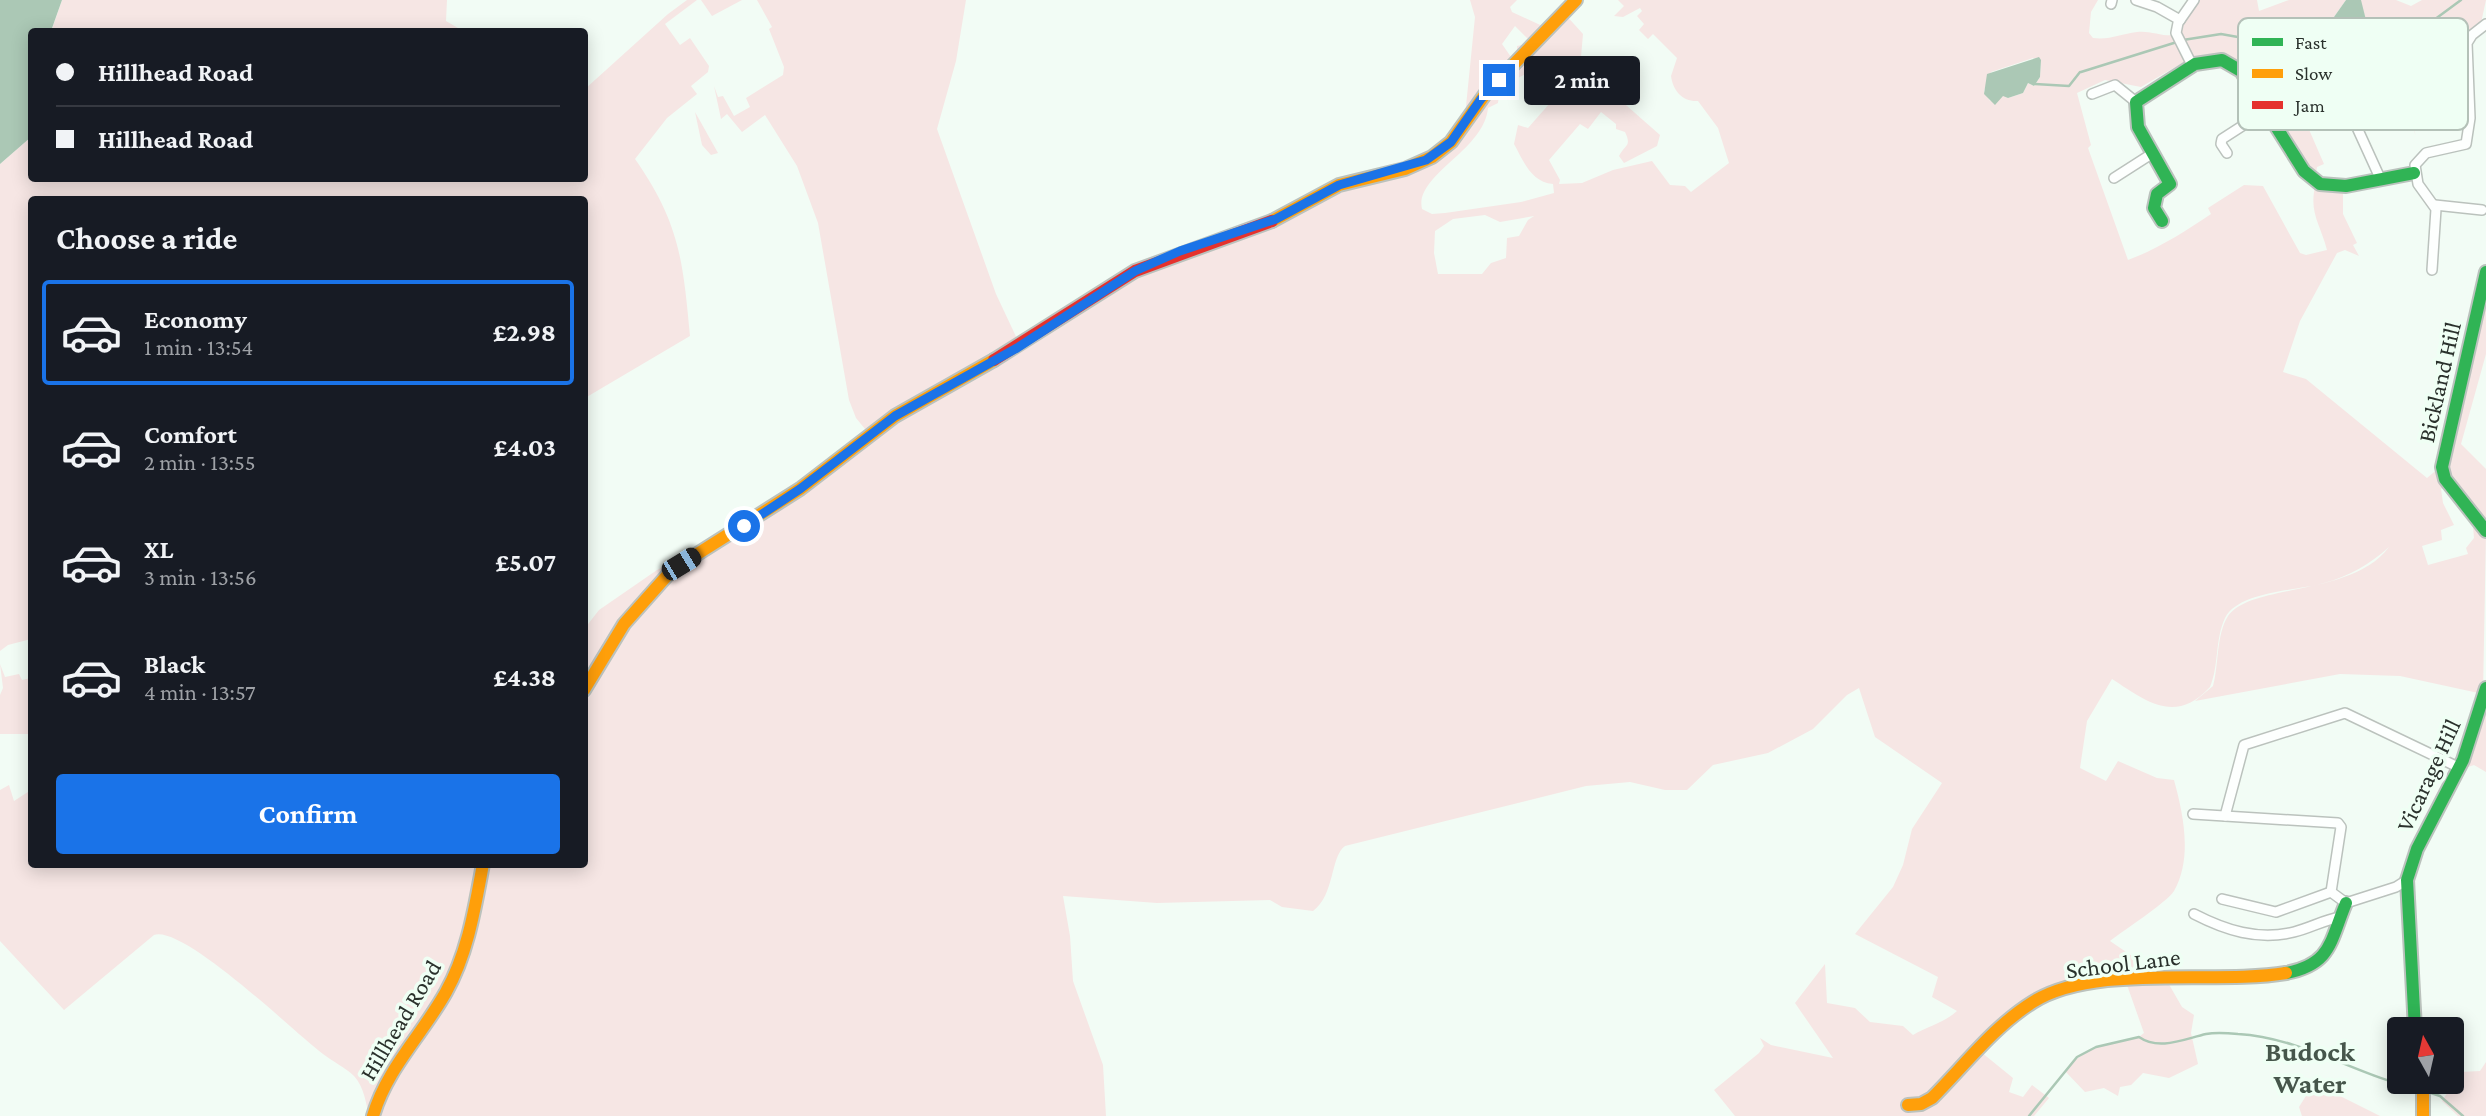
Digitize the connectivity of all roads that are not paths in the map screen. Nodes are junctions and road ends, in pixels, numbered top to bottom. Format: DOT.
graph roads {
  1 [pos="1576,0"];
  2 [pos="2136,0"];
  3 [pos="2194,0"];
  4 [pos="2180,20"];
  5 [pos="2486,24"];
  6 [pos="2468,41"];
  7 [pos="2192,65"];
  8 [pos="2468,68"];
  9 [pos="2238,70"];
  10 [pos="2092,94"];
  11 [pos="2136,102"];
  12 [pos="2238,129"];
  13 [pos="2279,130"];
  14 [pos="2358,130"];
  15 [pos="2152,153"];
  16 [pos="2227,153"];
  17 [pos="2414,173"];
  18 [pos="2114,178"];
  19 [pos="2380,178"];
  20 [pos="2435,205"];
  21 [pos="2482,210"];
  22 [pos="2162,221"];
  23 [pos="2432,270"];
  24 [pos="2486,272"];
  25 [pos="2486,531"];
  26 [pos="588,683"];
  27 [pos="2486,688"];
  28 [pos="2460,768"];
  29 [pos="2193,814"];
  30 [pos="2225,816"];
  31 [pos="482,868"];
  32 [pos="2407,880"];
  33 [pos="2332,892"];
  34 [pos="2227,903"];
  35 [pos="2346,903"];
  36 [pos="2194,914"];
  37 [pos="2340,917"];
  38 [pos="2414,1017"];
  39 [pos="2423,1094"];
  40 [pos="1908,1105"];
  41 [pos="2423,1115"];
  42 [pos="373,1116"];
  1 -- 26 [label="street"];
  2 -- 4 [label="street"];
  3 -- 4 [label="street"];
  4 -- 7 [label="street"];
  5 -- 6 [label="street"];
  7 -- 9 [label="street"];
  7 -- 11 [label="street"];
  8 -- 17 [label="street"];
  10 -- 11 [label="street"];
  11 -- 15 [label="street"];
  12 -- 16 [label="street"];
  13 -- 19 [label="street"];
  14 -- 19 [label="street"];
  15 -- 18 [label="street"];
  15 -- 22 [label="street"];
  17 -- 19 [label="street"];
  17 -- 20 [label="street"];
  20 -- 21 [label="street"];
  20 -- 23 [label="street"];
  24 -- 25 [label="street, Bickland Hill"];
  27 -- 28 [label="street, Vicarage Hill"];
  28 -- 30 [label="street"];
  28 -- 32 [label="street, Vicarage Hill"];
  29 -- 30 [label="street"];
  30 -- 33 [label="street"];
  31 -- 42 [label="street, Hillhead Road"];
  32 -- 35 [label="street"];
  32 -- 38 [label="street"];
  33 -- 34 [label="street"];
  33 -- 35 [label="street"];
  35 -- 37 [label="street, School Lane"];
  36 -- 37 [label="street"];
  37 -- 40 [label="street, School Lane"];
  39 -- 41 [label="street"];
}
